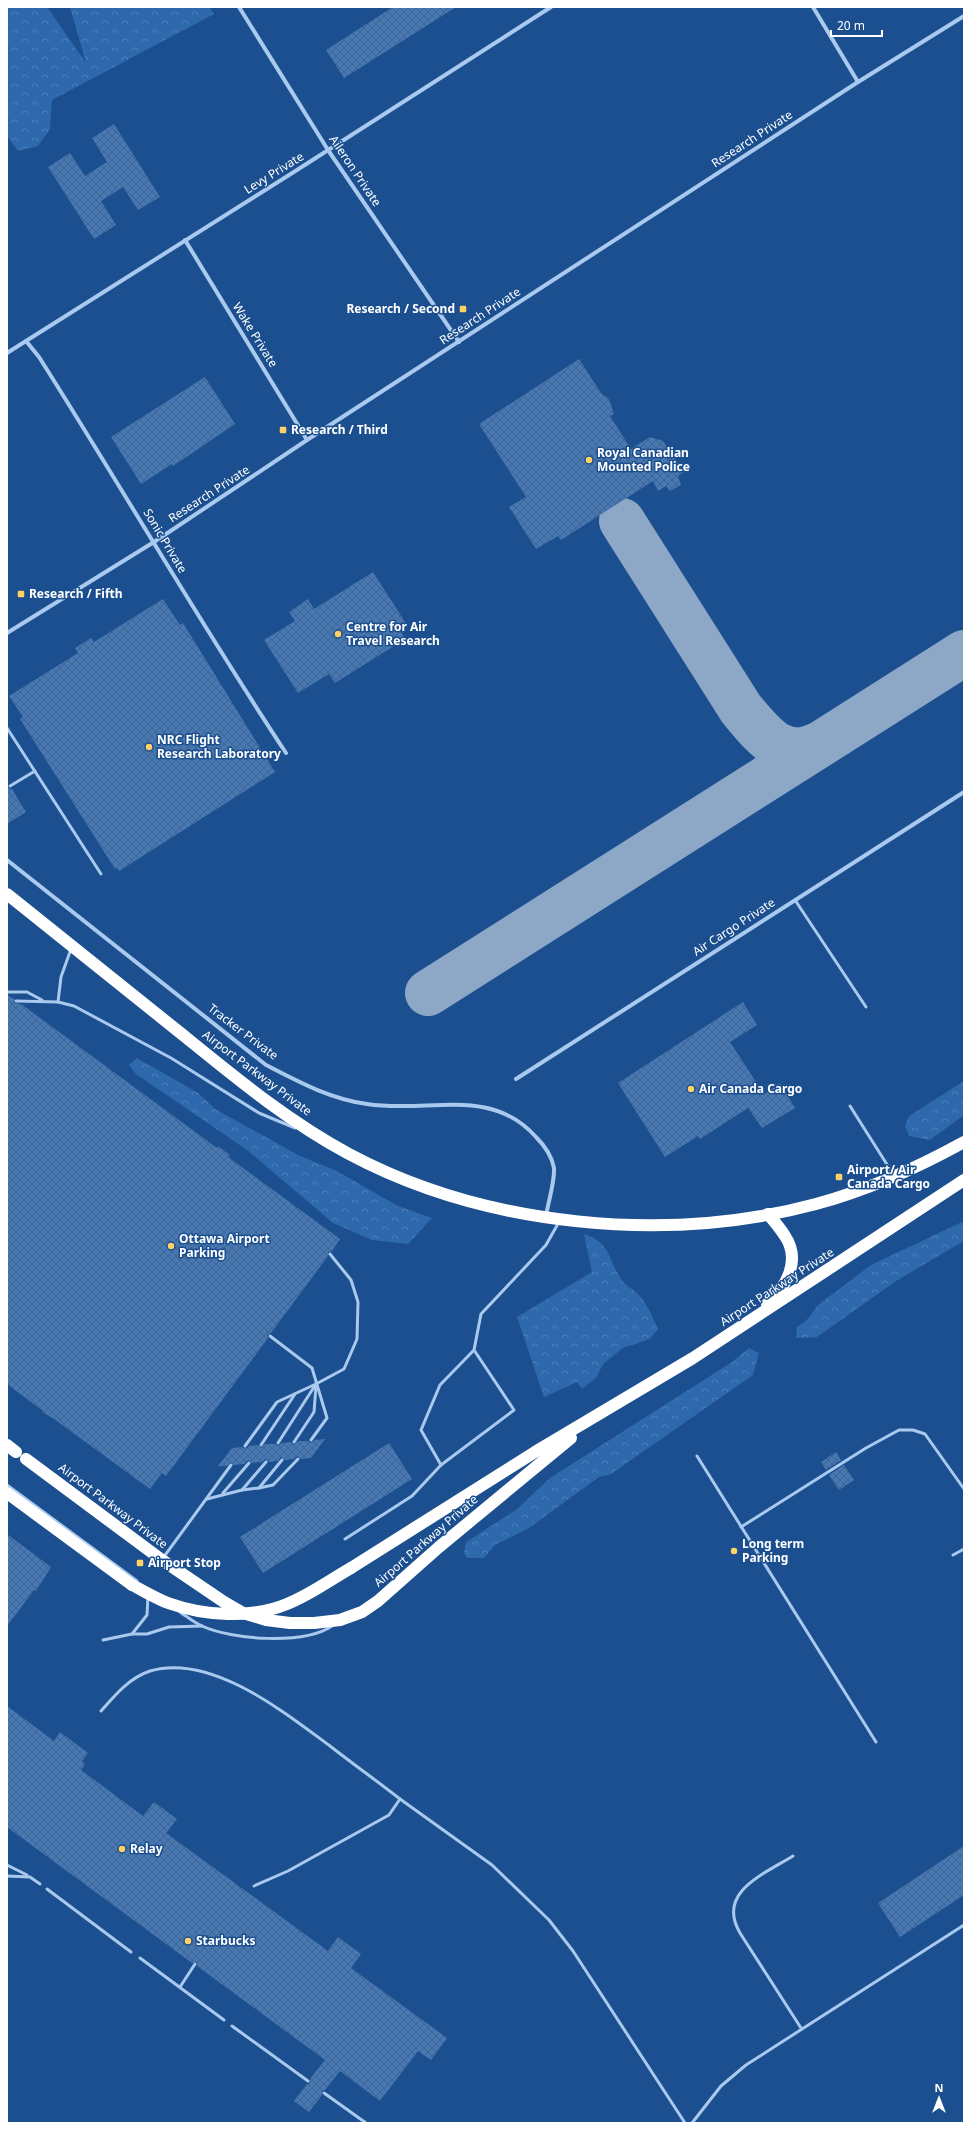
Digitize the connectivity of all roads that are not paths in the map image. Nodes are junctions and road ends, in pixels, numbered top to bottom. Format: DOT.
graph roads {
  1 [pos="239,7"];
  2 [pos="551,7"];
  3 [pos="813,7"];
  4 [pos="964,16"];
  5 [pos="858,82"];
  6 [pos="328,150"];
  7 [pos="185,240"];
  8 [pos="26,340"];
  9 [pos="458,342"];
  10 [pos="7,353"];
  11 [pos="307,440"];
  12 [pos="154,542"];
  13 [pos="7,633"];
  14 [pos="7,728"];
  15 [pos="286,753"];
  16 [pos="34,770"];
  17 [pos="10,786"];
  18 [pos="964,792"];
  19 [pos="7,860"];
  20 [pos="101,874"];
  21 [pos="7,894"];
  22 [pos="795,900"];
  23 [pos="72,946"];
  24 [pos="7,992"];
  25 [pos="16,1001"];
  26 [pos="43,1001"];
  27 [pos="58,1002"];
  28 [pos="866,1007"];
  29 [pos="516,1079"];
  30 [pos="850,1106"];
  31 [pos="323,1138"];
  32 [pos="964,1142"];
  33 [pos="895,1177"];
  34 [pos="964,1180"];
  35 [pos="768,1214"];
  36 [pos="546,1217"];
  37 [pos="561,1219"];
  38 [pos="330,1254"];
  39 [pos="738,1330"];
  40 [pos="270,1336"];
  41 [pos="474,1350"];
  42 [pos="316,1384"];
  43 [pos="295,1394"];
  44 [pos="602,1413"];
  45 [pos="311,1440"];
  46 [pos="294,1442"];
  47 [pos="278,1443"];
  48 [pos="262,1445"];
  49 [pos="245,1446"];
  50 [pos="16,1452"];
  51 [pos="697,1456"];
  52 [pos="298,1459"];
  53 [pos="282,1460"];
  54 [pos="266,1462"];
  55 [pos="249,1464"];
  56 [pos="231,1465"];
  57 [pos="441,1465"];
  58 [pos="7,1485"];
  59 [pos="259,1488"];
  60 [pos="964,1489"];
  61 [pos="242,1490"];
  62 [pos="7,1493"];
  63 [pos="223,1493"];
  64 [pos="207,1499"];
  65 [pos="741,1527"];
  66 [pos="346,1539"];
  67 [pos="964,1549"];
  68 [pos="952,1555"];
  69 [pos="162,1560"];
  70 [pos="149,1591"];
  71 [pos="340,1620"];
  72 [pos="202,1626"];
  73 [pos="132,1634"];
  74 [pos="103,1640"];
  75 [pos="101,1710"];
  76 [pos="876,1742"];
  77 [pos="400,1799"];
  78 [pos="793,1856"];
  79 [pos="7,1865"];
  80 [pos="7,1876"];
  81 [pos="30,1877"];
  82 [pos="40,1884"];
  83 [pos="254,1886"];
  84 [pos="47,1889"];
  85 [pos="964,1925"];
  86 [pos="132,1952"];
  87 [pos="140,1958"];
  88 [pos="195,1964"];
  89 [pos="180,1987"];
  90 [pos="224,2020"];
  91 [pos="232,2026"];
  92 [pos="801,2028"];
  93 [pos="308,2082"];
  94 [pos="324,2093"];
  95 [pos="366,2123"];
  96 [pos="685,2123"];
  97 [pos="692,2123"];
  1 -- 6 [label="street, Aileron Private"];
  2 -- 6 [label="street, Levy Private"];
  3 -- 5 [label="street"];
  4 -- 5 [label="street, Research Private"];
  5 -- 9 [label="street, Research Private"];
  6 -- 7 [label="street, Levy Private"];
  6 -- 9 [label="street, Aileron Private"];
  7 -- 8 [label="street, Levy Private"];
  7 -- 11 [label="street, Wake Private"];
  8 -- 10 [label="street, Levy Private"];
  8 -- 12 [label="street, Sonic Private"];
  9 -- 11 [label="street, Research Private"];
  11 -- 12 [label="street, Research Private"];
  12 -- 13 [label="street, Research Private"];
  12 -- 15 [label="street, Sonic Private"];
  14 -- 16 [label="lane"];
  16 -- 17 [label="lane"];
  16 -- 20 [label="lane"];
  18 -- 22 [label="street, Air Cargo Private"];
  19 -- 36 [label="street, Tracker Private"];
  21 -- 23 [label="highway, Airport Parkway Private"];
  22 -- 28 [label="lane"];
  22 -- 29 [label="street, Air Cargo Private"];
  23 -- 27 [label="lane"];
  23 -- 31 [label="highway, Airport Parkway Private"];
  24 -- 26 [label="lane"];
  25 -- 26 [label="lane"];
  26 -- 27 [label="lane"];
  27 -- 31 [label="lane"];
  30 -- 33 [label="lane"];
  31 -- 36 [label="highway, Airport Parkway Private"];
  32 -- 33 [label="highway, Airport Parkway Private"];
  33 -- 35 [label="highway, Airport Parkway Private"];
  34 -- 39 [label="highway, Airport Parkway Private"];
  35 -- 37 [label="highway, Airport Parkway Private"];
  35 -- 39 [label="highway"];
  36 -- 37 [label="highway, Airport Parkway Private"];
  37 -- 41 [label="lane"];
  38 -- 42 [label="lane"];
  39 -- 44 [label="highway, Airport Parkway Private"];
  40 -- 42 [label="lane"];
  41 -- 57 [label="lane"];
  41 -- 57 [label="lane"];
  42 -- 43 [label="lane"];
  42 -- 45 [label="lane"];
  42 -- 46 [label="lane"];
  42 -- 47 [label="lane"];
  43 -- 48 [label="lane"];
  43 -- 49 [label="lane"];
  44 -- 62 [label="highway, Airport Parkway Private, bridge"];
  44 -- 71 [label="highway, Airport Parkway Private"];
  50 -- 69 [label="highway, Airport Parkway Private"];
  51 -- 65 [label="lane"];
  52 -- 59 [label="lane"];
  53 -- 59 [label="lane"];
  54 -- 61 [label="lane"];
  55 -- 63 [label="lane"];
  56 -- 64 [label="lane"];
  57 -- 66 [label="lane"];
  58 -- 70 [label="lane"];
  59 -- 61 [label="lane"];
  60 -- 65 [label="lane"];
  61 -- 63 [label="lane"];
  63 -- 64 [label="lane"];
  64 -- 69 [label="lane"];
  65 -- 76 [label="lane"];
  67 -- 68 [label="lane"];
  69 -- 71 [label="highway, Airport Parkway Private"];
  70 -- 72 [label="lane"];
  70 -- 73 [label="lane"];
  71 -- 72 [label="lane"];
  72 -- 73 [label="lane"];
  73 -- 74 [label="lane"];
  75 -- 77 [label="lane"];
  77 -- 83 [label="lane"];
  77 -- 96 [label="lane"];
  78 -- 92 [label="lane"];
  79 -- 81 [label="lane"];
  80 -- 81 [label="lane"];
  81 -- 82 [label="lane"];
  84 -- 86 [label="lane"];
  85 -- 92 [label="lane"];
  87 -- 89 [label="lane"];
  88 -- 89 [label="lane"];
  89 -- 90 [label="lane"];
  91 -- 93 [label="lane"];
  92 -- 97 [label="lane"];
  94 -- 95 [label="lane"];
}
